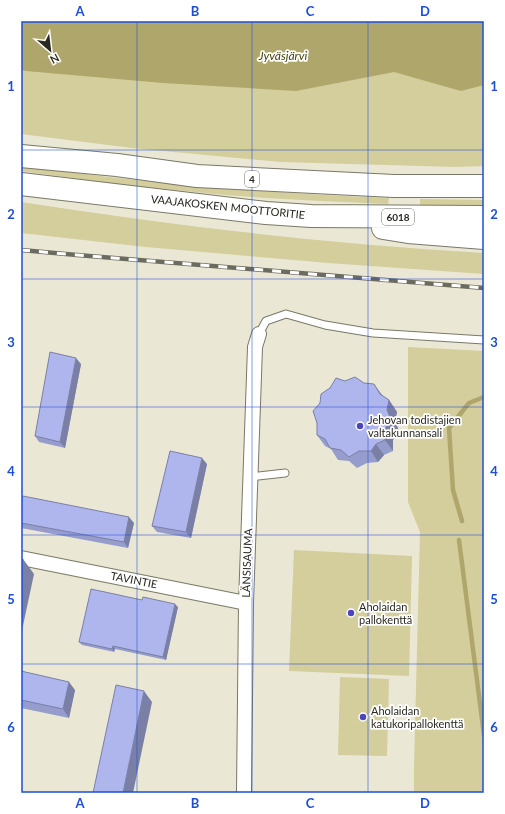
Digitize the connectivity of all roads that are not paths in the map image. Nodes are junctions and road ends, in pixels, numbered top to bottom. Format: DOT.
graph roads {
  1 [pos="21,156"];
  2 [pos="21,184"];
  3 [pos="484,186"];
  4 [pos="311,216"];
  5 [pos="484,217"];
  6 [pos="484,238"];
  7 [pos="259,334"];
  8 [pos="484,340"];
  9 [pos="284,473"];
  10 [pos="250,477"];
  11 [pos="21,558"];
  12 [pos="246,603"];
  13 [pos="244,793"];
  1 -- 3 [label="highway, 4"];
  2 -- 4 [label="highway, VAAJAKOSKEN MOOTTORITIE"];
  4 -- 5 [label="highway, VAAJAKOSKEN MOOTTORITIE / 6018"];
  4 -- 6 [label="highway"];
  7 -- 8 [label="lane"];
  7 -- 10 [label="street, LÄNSISAUMA"];
  9 -- 10 [label="lane"];
  10 -- 12 [label="street, LÄNSISAUMA"];
  11 -- 12 [label="street, TAVINTIE"];
  12 -- 13 [label="street, LÄNSISAUMA"];
}
